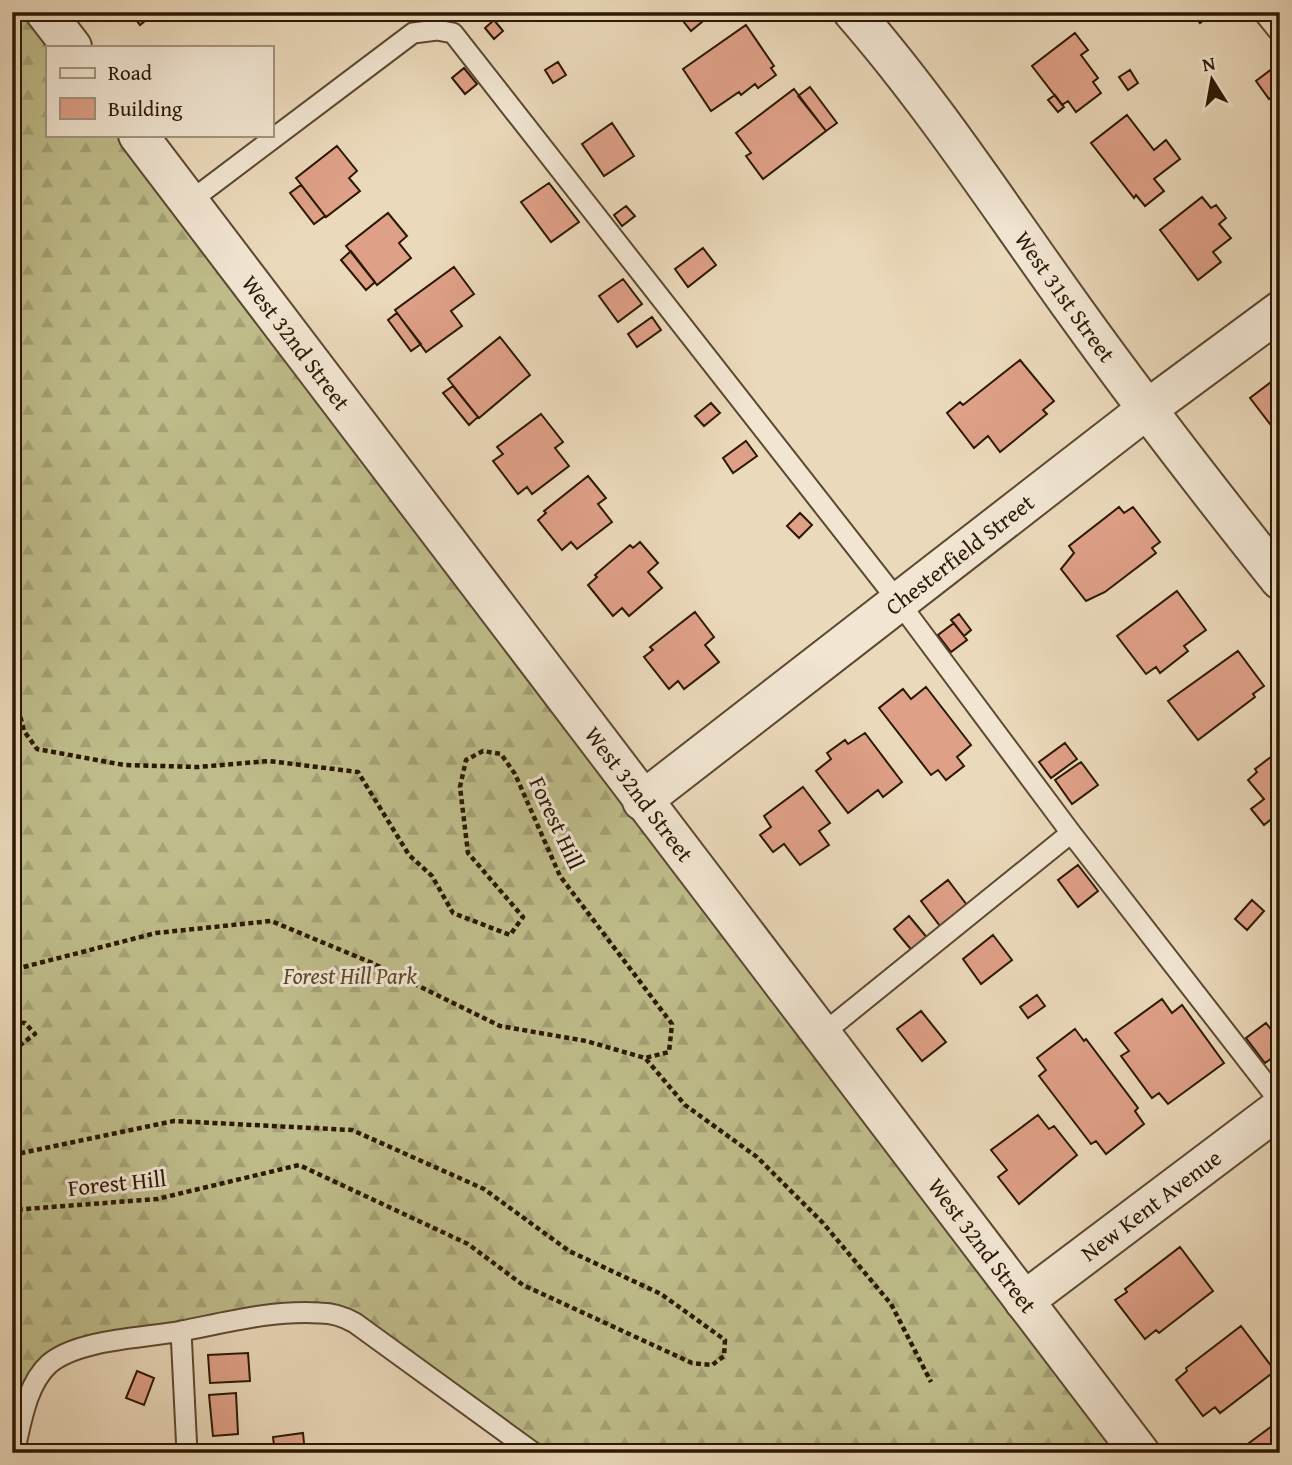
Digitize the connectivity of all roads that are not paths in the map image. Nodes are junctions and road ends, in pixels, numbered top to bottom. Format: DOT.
graph roads {
  1 [pos="45,12"];
  2 [pos="853,12"];
  3 [pos="1263,12"];
  4 [pos="1280,33"];
  5 [pos="71,46"];
  6 [pos="139,136"];
  7 [pos="189,202"];
  8 [pos="1280,311"];
  9 [pos="1146,410"];
  10 [pos="1280,580"];
  11 [pos="898,601"];
  12 [pos="642,801"];
  13 [pos="1071,833"];
  14 [pos="821,1035"];
  15 [pos="1280,1102"];
  16 [pos="1280,1108"];
  17 [pos="1024,1301"];
  18 [pos="181,1331"];
  19 [pos="15,1453"];
  20 [pos="187,1453"];
  21 [pos="534,1453"];
  22 [pos="1140,1453"];
  1 -- 5 [label="street"];
  2 -- 9 [label="street, West 31st Street"];
  3 -- 4 [label="lane"];
  6 -- 7 [label="street, West 32nd Street"];
  7 -- 11 [label="lane"];
  7 -- 12 [label="street, West 32nd Street"];
  8 -- 9 [label="street, Chesterfield Street"];
  9 -- 10 [label="street, West 31st Street"];
  9 -- 11 [label="street, Chesterfield Street"];
  11 -- 12 [label="street, Chesterfield Street"];
  11 -- 13 [label="lane"];
  12 -- 14 [label="street, West 32nd Street"];
  13 -- 14 [label="lane"];
  13 -- 15 [label="lane"];
  14 -- 17 [label="street, West 32nd Street"];
  16 -- 17 [label="street, New Kent Avenue"];
  17 -- 22 [label="street, West 32nd Street"];
  18 -- 19 [label="lane"];
  18 -- 20 [label="lane"];
  18 -- 21 [label="lane"];
}
